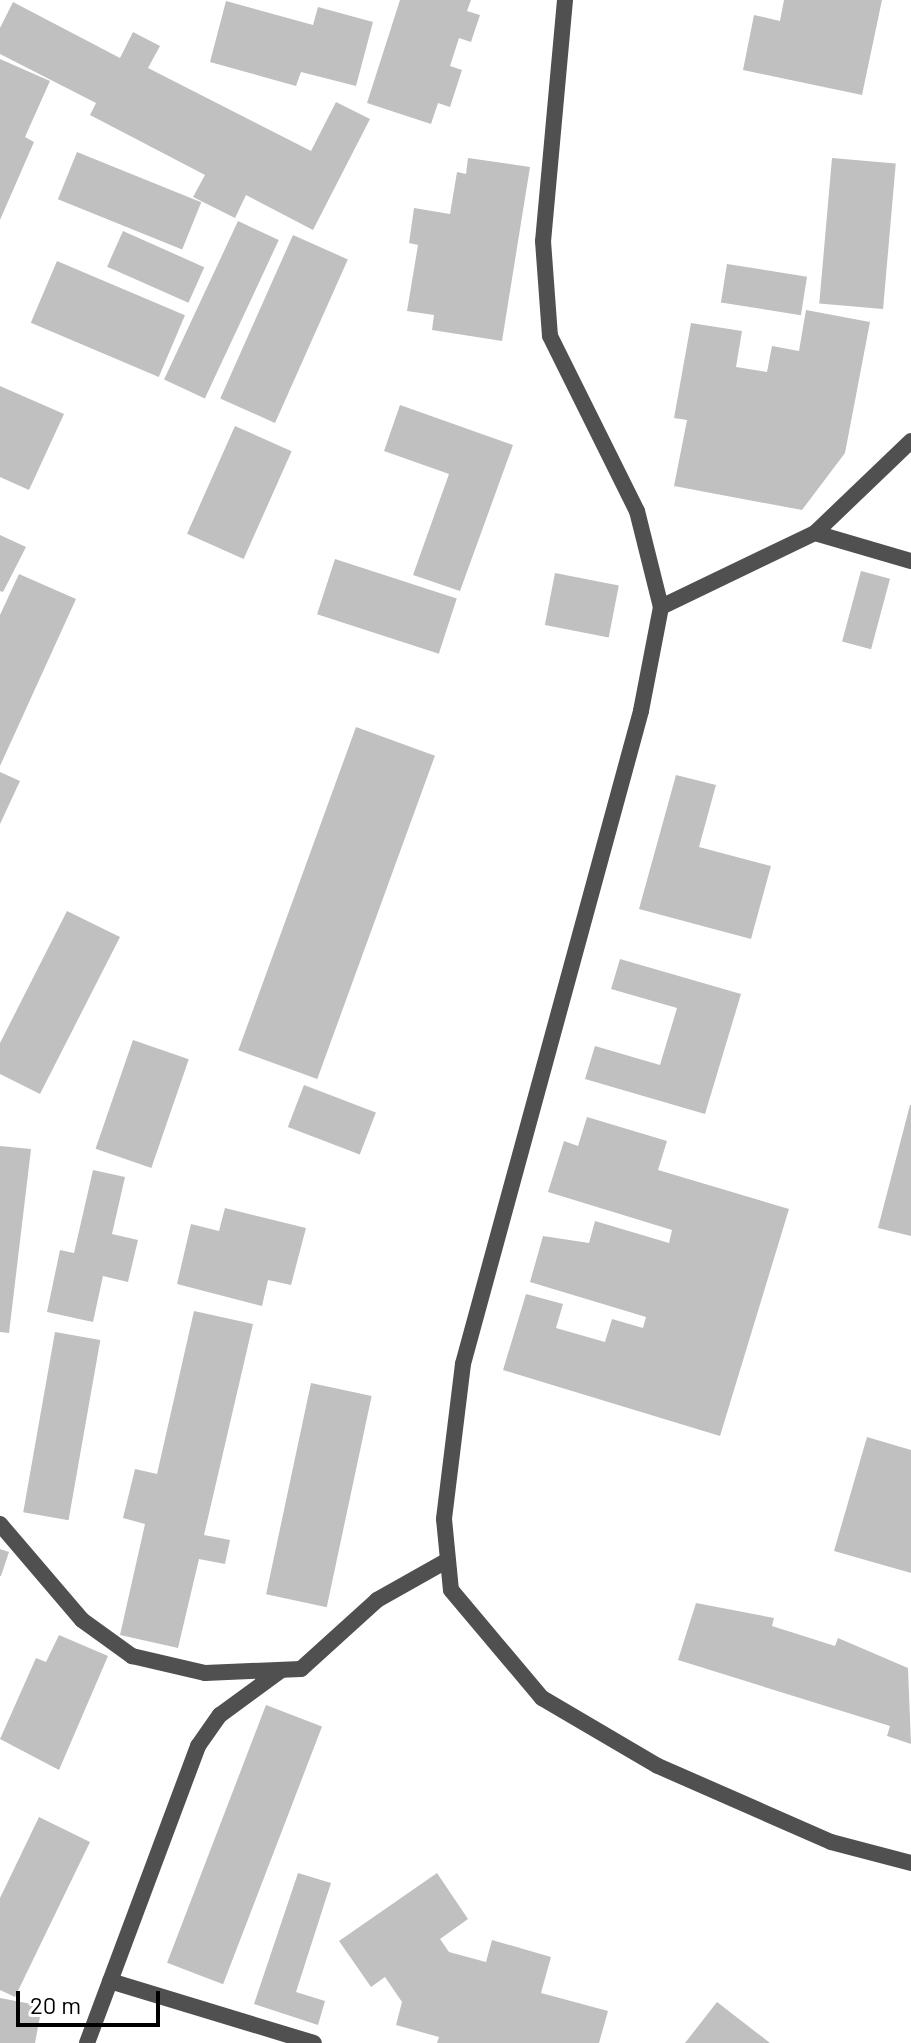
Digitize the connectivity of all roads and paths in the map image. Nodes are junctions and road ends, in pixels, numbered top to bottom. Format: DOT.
graph roads {
  1 [pos="565,0"];
  2 [pos="911,441"];
  3 [pos="815,533"];
  4 [pos="911,561"];
  5 [pos="661,607"];
  6 [pos="0,1524"];
  7 [pos="448,1560"];
  8 [pos="281,1670"];
  9 [pos="911,1863"];
  10 [pos="110,1981"];
  11 [pos="87,2043"];
  12 [pos="314,2043"];
  1 -- 5 [label="street"];
  2 -- 3 [label="street"];
  3 -- 4 [label="street"];
  3 -- 5 [label="street"];
  5 -- 7 [label="street"];
  6 -- 8 [label="street"];
  7 -- 8 [label="street"];
  7 -- 9 [label="street"];
  8 -- 10 [label="street"];
  10 -- 11 [label="street"];
  10 -- 12 [label="street"];
}
